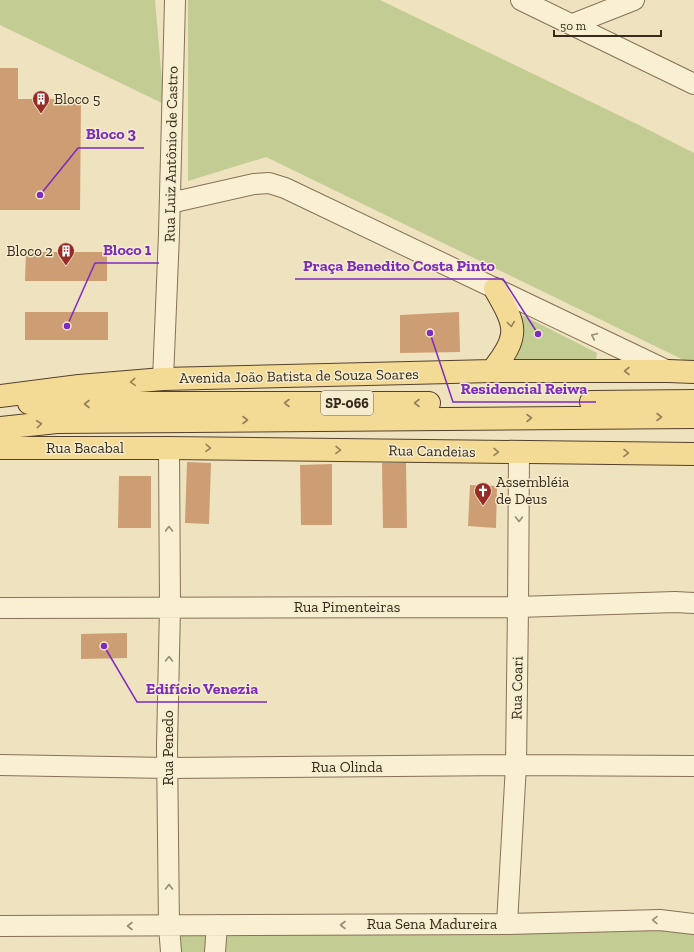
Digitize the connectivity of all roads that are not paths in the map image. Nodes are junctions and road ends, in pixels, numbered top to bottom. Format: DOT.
graph roads {
  1 [pos="174,0"];
  2 [pos="521,0"];
  3 [pos="634,0"];
  4 [pos="573,24"];
  5 [pos="694,84"];
  6 [pos="170,203"];
  7 [pos="495,289"];
  8 [pos="492,371"];
  9 [pos="668,371"];
  10 [pos="694,372"];
  11 [pos="164,379"];
  12 [pos="0,396"];
  13 [pos="694,402"];
  14 [pos="0,403"];
  15 [pos="694,417"];
  16 [pos="0,428"];
  17 [pos="0,448"];
  18 [pos="169,448"];
  19 [pos="519,452"];
  20 [pos="694,454"];
  21 [pos="694,602"];
  22 [pos="170,607"];
  23 [pos="518,607"];
  24 [pos="0,608"];
  25 [pos="0,765"];
  26 [pos="516,765"];
  27 [pos="694,766"];
  28 [pos="168,768"];
  29 [pos="507,924"];
  30 [pos="694,924"];
  31 [pos="169,926"];
  32 [pos="217,926"];
  33 [pos="4,927"];
  34 [pos="171,952"];
  35 [pos="215,952"];
  1 -- 6 [label="street, Rua Luiz Antônio de Castro"];
  2 -- 4 [label="street"];
  3 -- 4 [label="street"];
  4 -- 5 [label="street"];
  6 -- 7 [label="street"];
  6 -- 11 [label="street, Rua Luiz Antônio de Castro"];
  7 -- 8 [label="main road, one-way"];
  9 -- 7 [label="street, one-way"];
  9 -- 8 [label="main road, Avenida João Batista de Souza Soares, one-way"];
  8 -- 11 [label="main road, Avenida João Batista de Souza Soares"];
  9 -- 10 [label="main road, Avenida João Batista de Souza Soares"];
  11 -- 12 [label="main road, Avenida João Batista de Souza Soares, one-way"];
  13 -- 14 [label="main road, SP-066, one-way"];
  16 -- 15 [label="main road, SP-066, one-way"];
  17 -- 18 [label="main road, Rua Bacabal"];
  18 -- 19 [label="main road, Rua Candeias, one-way"];
  22 -- 18 [label="street, Rua Penedo, one-way"];
  19 -- 20 [label="main road, Rua Candeias, one-way"];
  19 -- 23 [label="street, Rua Coari, one-way"];
  21 -- 23 [label="street, Rua Pimenteiras"];
  22 -- 23 [label="street, Rua Pimenteiras"];
  22 -- 24 [label="street, Rua Pimenteiras"];
  28 -- 22 [label="street, Rua Penedo, one-way"];
  23 -- 26 [label="street, Rua Coari"];
  25 -- 28 [label="street, Rua Olinda"];
  26 -- 27 [label="street, Rua Olinda"];
  26 -- 28 [label="street, Rua Olinda"];
  26 -- 29 [label="street, Rua Coari"];
  31 -- 28 [label="street, Rua Penedo, one-way"];
  30 -- 29 [label="street, Rua Sena Madureira, one-way"];
  29 -- 32 [label="street, Rua Sena Madureira, one-way"];
  31 -- 32 [label="street, Rua Sena Madureira"];
  31 -- 33 [label="street, Rua Sena Madureira, one-way"];
  31 -- 34 [label="street, Rua Penedo"];
  32 -- 35 [label="street"];
}
